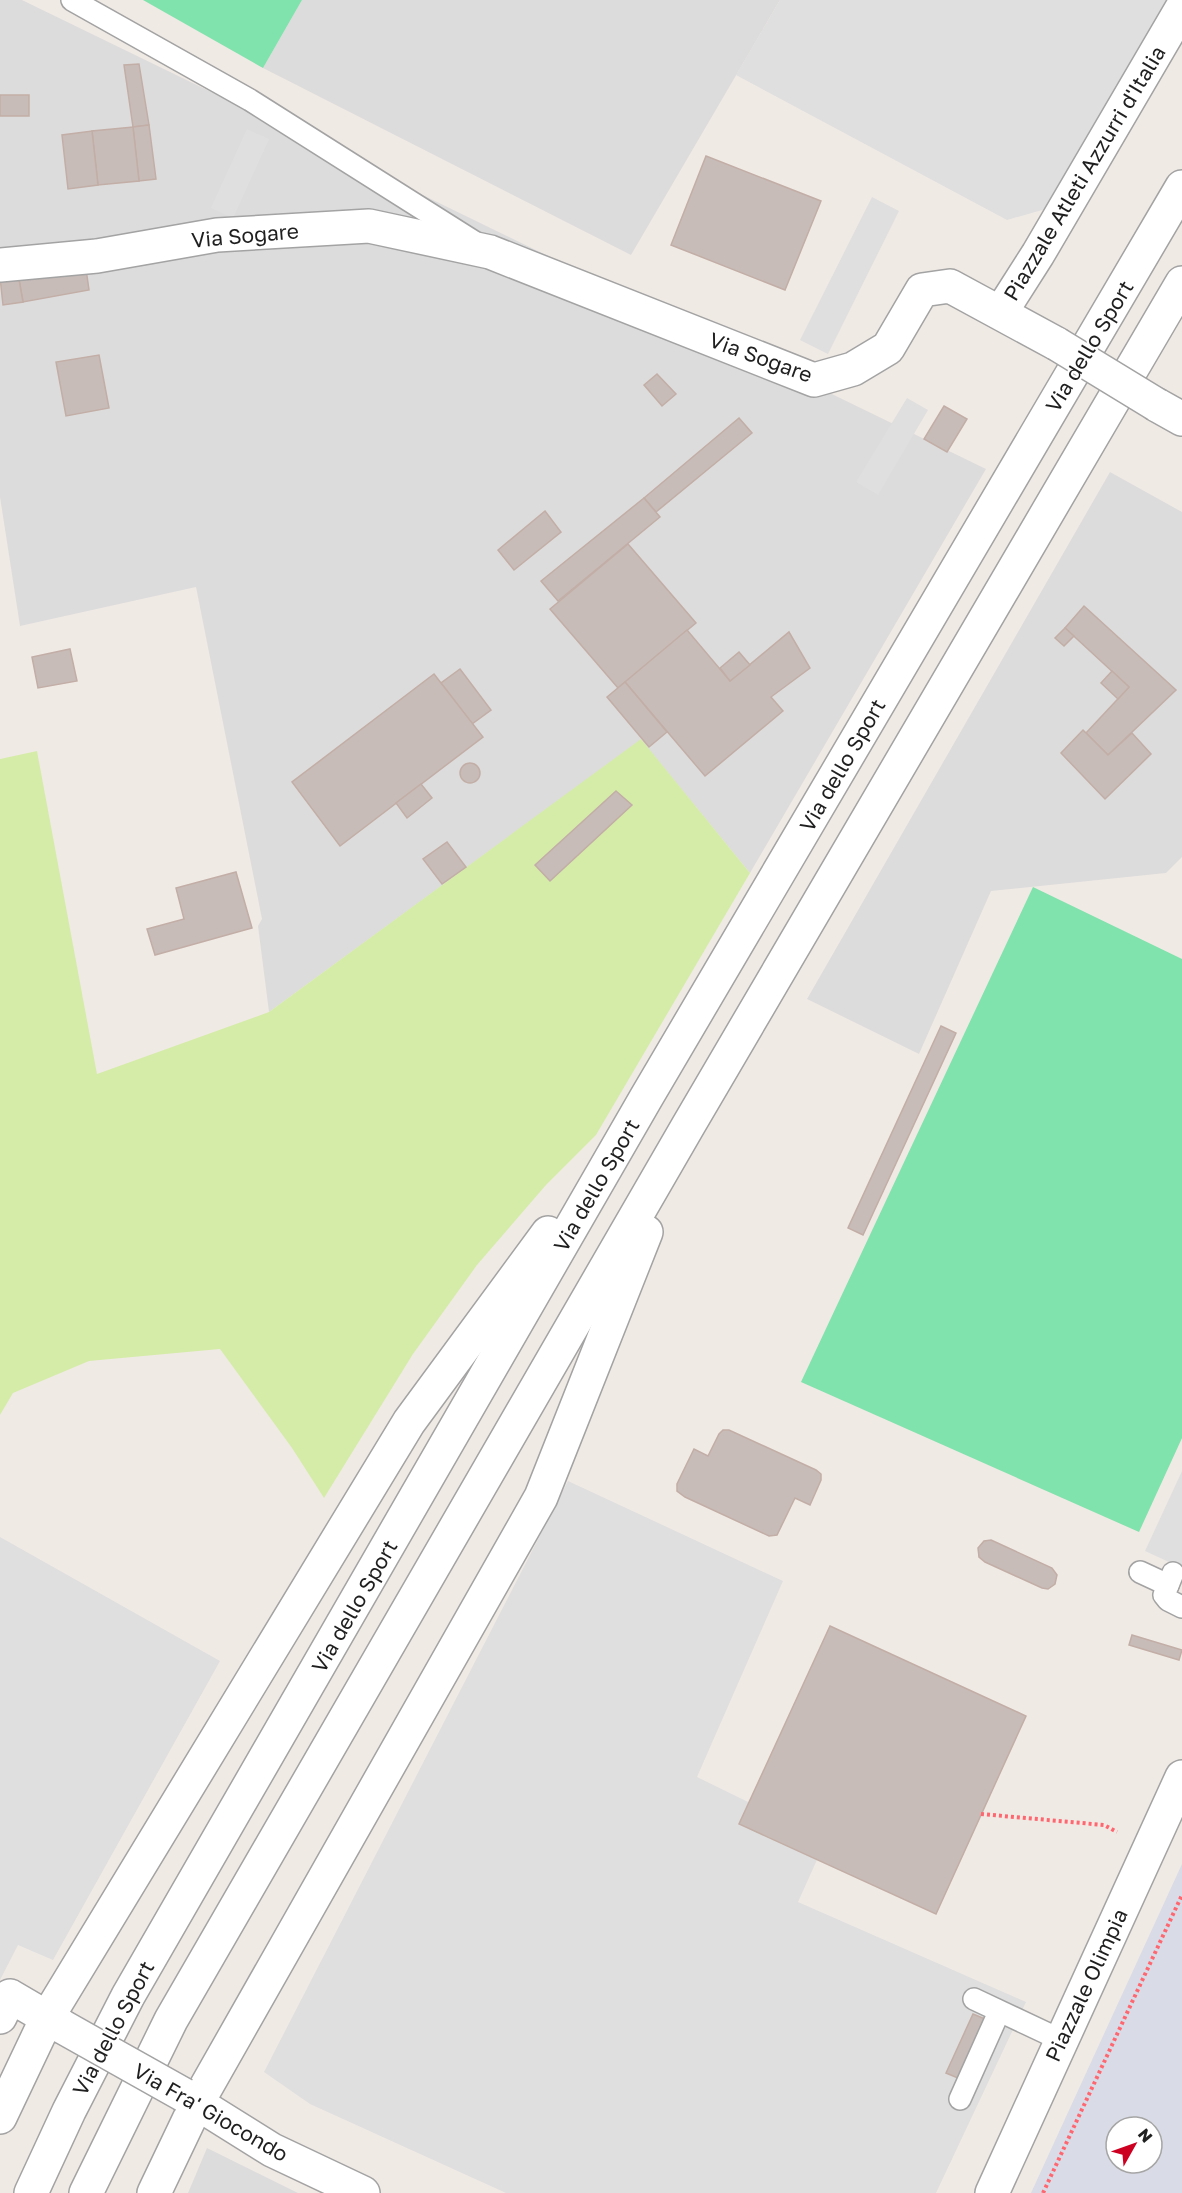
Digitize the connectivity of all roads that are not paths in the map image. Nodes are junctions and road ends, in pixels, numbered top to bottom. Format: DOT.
graph roads {
  1 [pos="72,0"];
  2 [pos="1182,8"];
  3 [pos="1182,187"];
  4 [pos="490,252"];
  5 [pos="0,265"];
  6 [pos="1182,283"];
  7 [pos="1001,312"];
  8 [pos="1170,412"];
  9 [pos="646,1098"];
  10 [pos="688,1126"];
  11 [pos="1140,1572"];
  12 [pos="1182,1607"];
  13 [pos="1182,1777"];
  14 [pos="974,1999"];
  15 [pos="3,2001"];
  16 [pos="999,2012"];
  17 [pos="55,2022"];
  18 [pos="1061,2040"];
  19 [pos="190,2099"];
  20 [pos="960,2099"];
  21 [pos="0,2117"];
  22 [pos="31,2193"];
  23 [pos="86,2193"];
  24 [pos="154,2193"];
  25 [pos="363,2193"];
  26 [pos="992,2193"];
  1 -- 4 [label="lane, Via Sogare"];
  2 -- 7 [label="street, Piazzale Atleti Azzurri d'Italia"];
  3 -- 9 [label="street, Via dello Sport"];
  4 -- 5 [label="street, Via Sogare"];
  4 -- 7 [label="street, Via Sogare"];
  6 -- 10 [label="street"];
  7 -- 8 [label="street, Piazzale Atleti Azzurri d'Italia, bridge"];
  9 -- 17 [label="street"];
  9 -- 22 [label="street, Via dello Sport"];
  10 -- 19 [label="street"];
  10 -- 23 [label="street"];
  11 -- 12 [label="lane"];
  13 -- 18 [label="street, Piazzale Olimpia"];
  14 -- 16 [label="lane"];
  15 -- 17 [label="street, Via Fra' Giocondo"];
  16 -- 18 [label="lane"];
  16 -- 20 [label="lane"];
  17 -- 19 [label="street, Via Fra' Giocondo, bridge"];
  17 -- 21 [label="street"];
  18 -- 26 [label="street, Piazzale Olimpia"];
  19 -- 24 [label="street"];
  19 -- 25 [label="street, Via Fra' Giocondo"];
}
